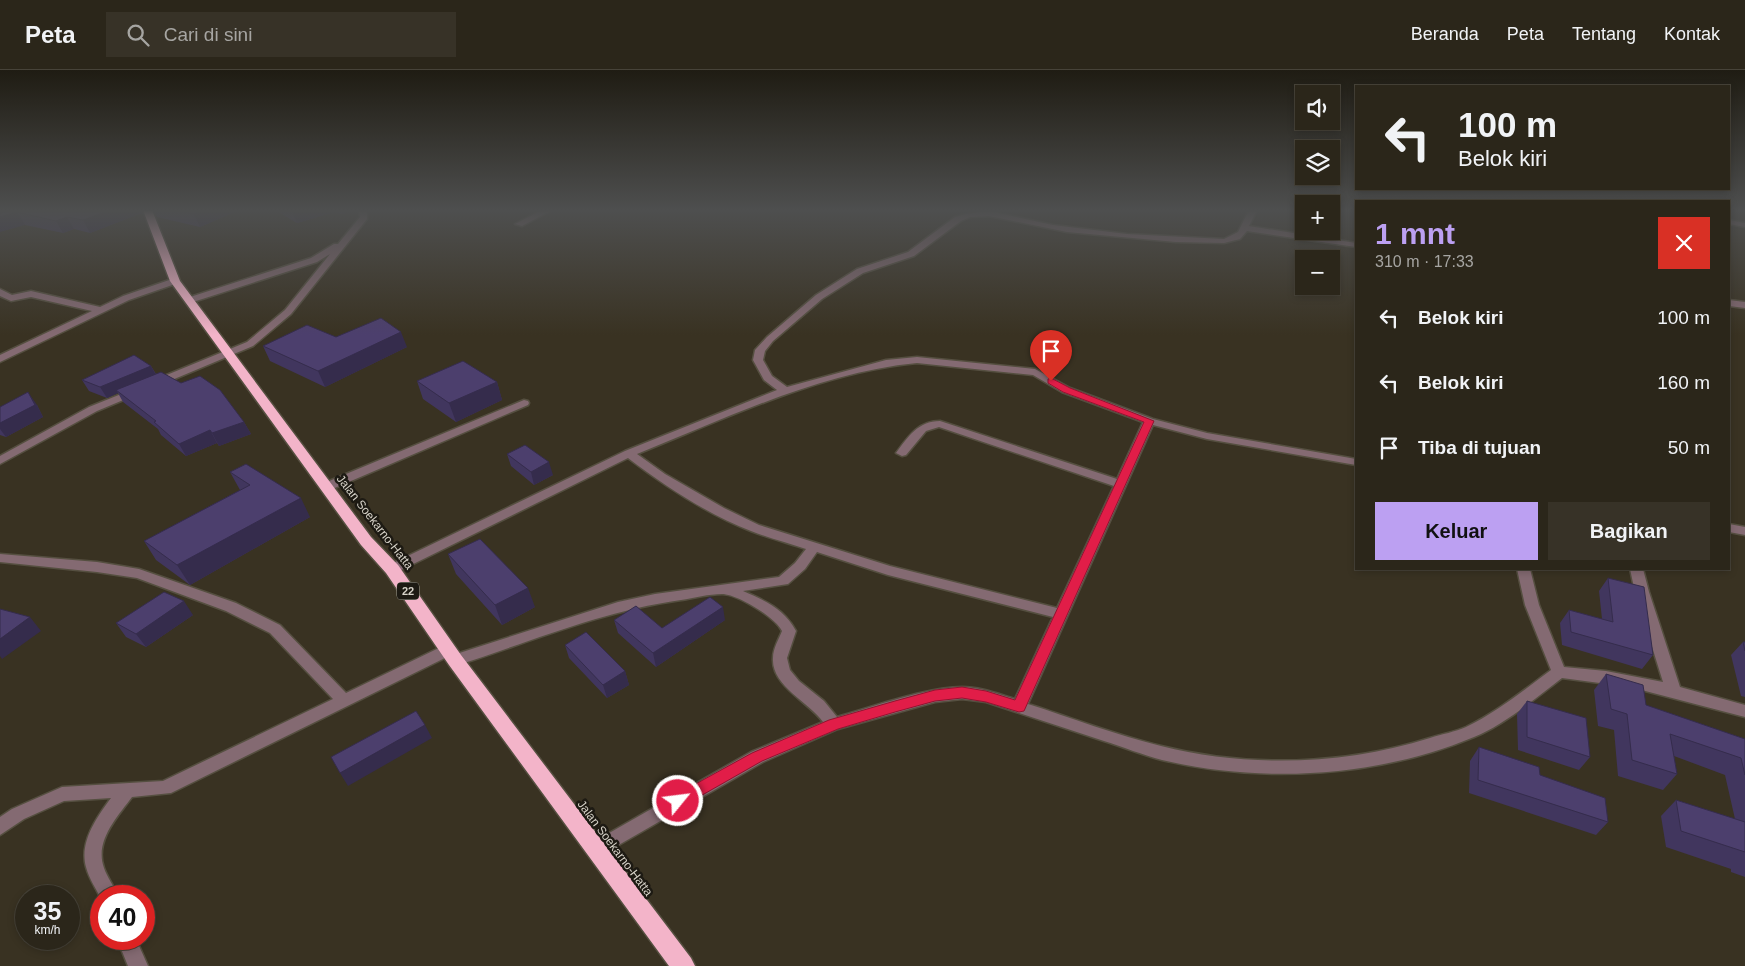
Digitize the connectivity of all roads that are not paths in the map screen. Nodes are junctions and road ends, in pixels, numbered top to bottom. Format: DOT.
graph roads {
  1 [pos="163,252"];
  2 [pos="327,252"];
  3 [pos="336,252"];
  4 [pos="914,252"];
  5 [pos="175,281"];
  6 [pos="0,292"];
  7 [pos="11,298"];
  8 [pos="190,300"];
  9 [pos="0,302"];
  10 [pos="1730,303"];
  11 [pos="1745,305"];
  12 [pos="101,310"];
  13 [pos="229,353"];
  14 [pos="0,359"];
  15 [pos="785,391"];
  16 [pos="524,403"];
  17 [pos="1149,421"];
  18 [pos="628,452"];
  19 [pos="902,453"];
  20 [pos="0,461"];
  21 [pos="1355,462"];
  22 [pos="1121,484"];
  23 [pos="326,486"];
  24 [pos="1730,528"];
  25 [pos="1745,532"];
  26 [pos="814,546"];
  27 [pos="0,558"];
  28 [pos="392,569"];
  29 [pos="1523,570"];
  30 [pos="1637,570"];
  31 [pos="726,590"];
  32 [pos="1062,614"];
  33 [pos="452,655"];
  34 [pos="1559,672"];
  35 [pos="1673,689"];
  36 [pos="344,700"];
  37 [pos="1019,707"];
  38 [pos="1745,711"];
  39 [pos="834,724"];
  40 [pos="128,790"];
  41 [pos="0,827"];
  42 [pos="596,850"];
  43 [pos="103,885"];
  44 [pos="131,950"];
  45 [pos="138,966"];
  46 [pos="683,966"];
  1 -- 5 [label="highway, Jalan Soekarno-Hatta / 22"];
  2 -- 8 [label="street"];
  3 -- 13 [label="street"];
  4 -- 15 [label="street"];
  5 -- 8 [label="highway, Jalan Soekarno-Hatta / 22"];
  5 -- 12 [label="street"];
  6 -- 7 [label="street"];
  7 -- 9 [label="street"];
  7 -- 12 [label="street"];
  8 -- 13 [label="highway, Jalan Soekarno-Hatta / 22"];
  10 -- 11 [label="street"];
  12 -- 14 [label="street"];
  13 -- 20 [label="street"];
  13 -- 23 [label="highway, Jalan Soekarno-Hatta / 22"];
  15 -- 17 [label="street"];
  15 -- 18 [label="street"];
  16 -- 23 [label="street"];
  17 -- 21 [label="street"];
  17 -- 22 [label="street"];
  18 -- 26 [label="street"];
  18 -- 28 [label="street"];
  19 -- 22 [label="street"];
  22 -- 32 [label="street"];
  23 -- 28 [label="highway, Jalan Soekarno-Hatta / 22"];
  24 -- 25 [label="street"];
  26 -- 31 [label="street"];
  26 -- 32 [label="street"];
  27 -- 36 [label="street"];
  28 -- 33 [label="highway, Jalan Soekarno-Hatta / 22"];
  29 -- 34 [label="street"];
  30 -- 35 [label="street"];
  31 -- 33 [label="street"];
  31 -- 39 [label="street"];
  32 -- 37 [label="street"];
  33 -- 36 [label="street"];
  33 -- 42 [label="highway, Jalan Soekarno-Hatta / 22"];
  34 -- 35 [label="street"];
  34 -- 37 [label="street"];
  35 -- 38 [label="street"];
  36 -- 40 [label="street"];
  37 -- 39 [label="street"];
  39 -- 42 [label="street"];
  40 -- 41 [label="street"];
  40 -- 43 [label="street"];
  42 -- 46 [label="highway, Jalan Soekarno-Hatta / 22"];
  44 -- 45 [label="street"];
}
